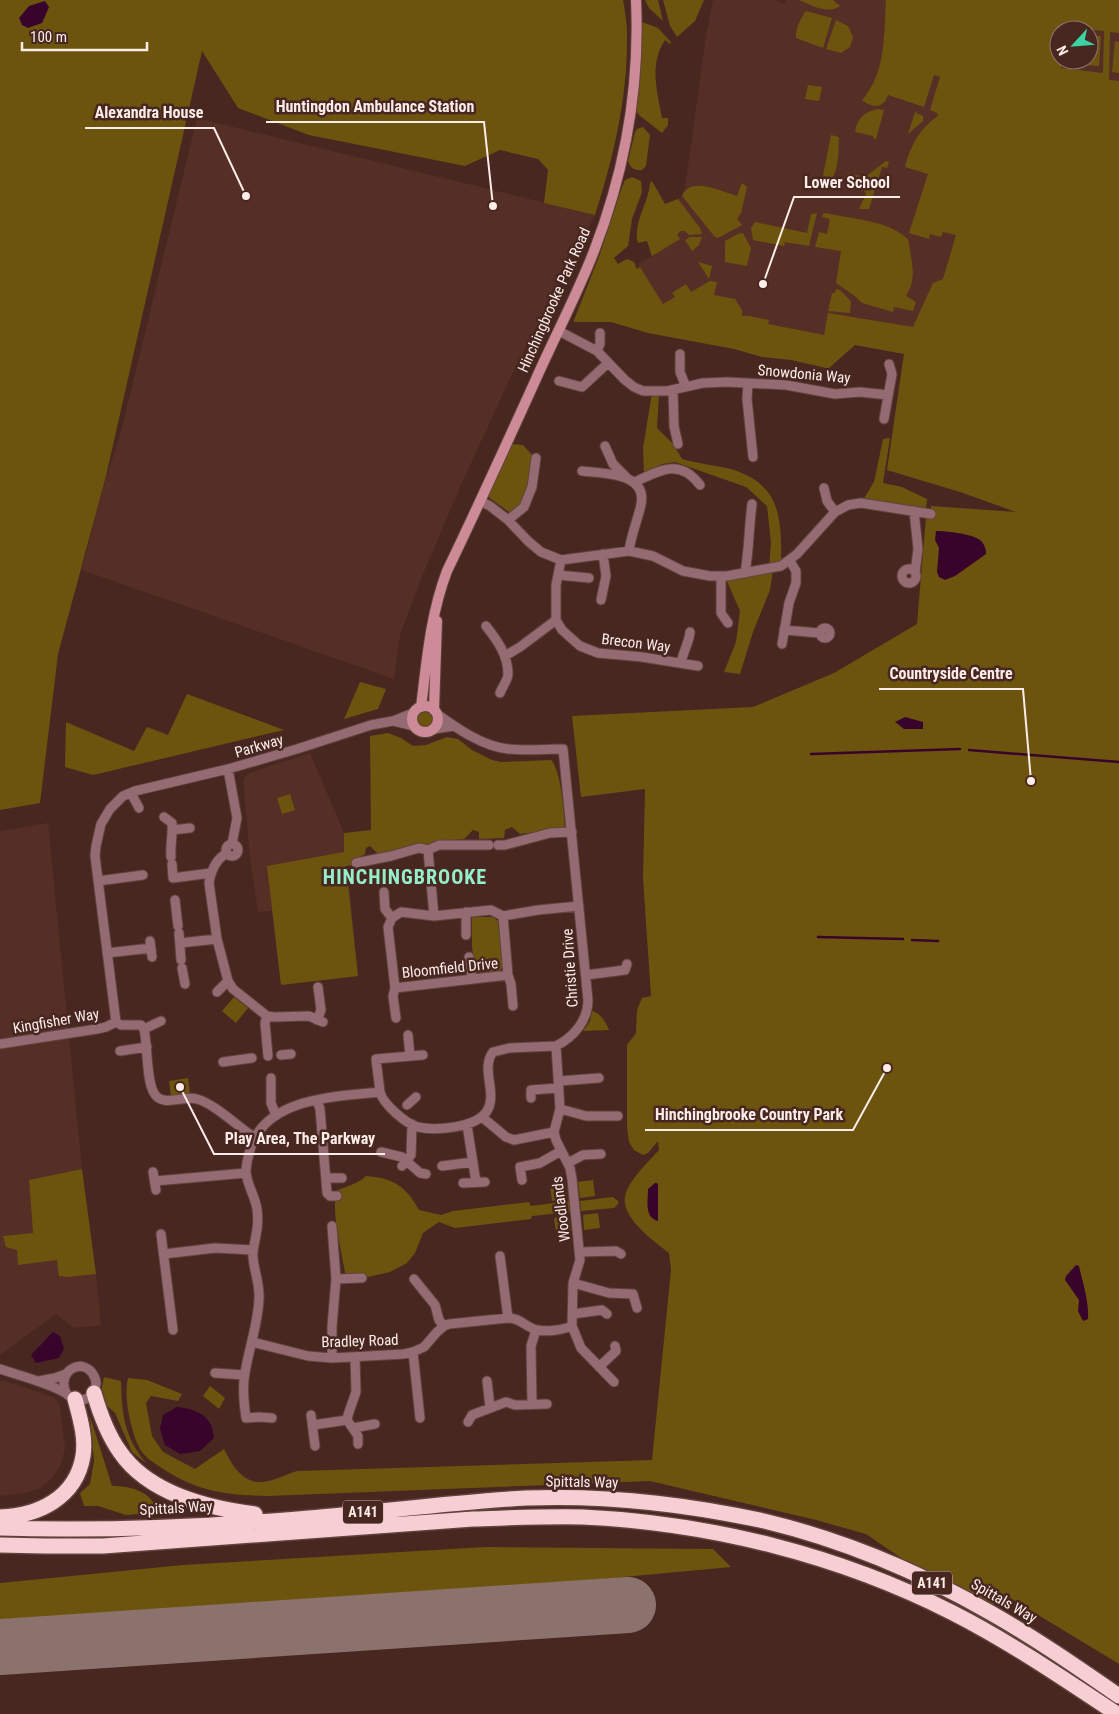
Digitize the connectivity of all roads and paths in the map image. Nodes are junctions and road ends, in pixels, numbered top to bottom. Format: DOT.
graph roads {
  1 [pos="636,0"];
  2 [pos="559,331"];
  3 [pos="600,333"];
  4 [pos="597,351"];
  5 [pos="680,354"];
  6 [pos="608,363"];
  7 [pos="888,364"];
  8 [pos="559,381"];
  9 [pos="748,384"];
  10 [pos="686,387"];
  11 [pos="673,390"];
  12 [pos="888,395"];
  13 [pos="884,419"];
  14 [pos="678,444"];
  15 [pos="605,446"];
  16 [pos="753,457"];
  17 [pos="536,458"];
  18 [pos="582,470"];
  19 [pos="626,477"];
  20 [pos="635,482"];
  21 [pos="700,485"];
  22 [pos="824,488"];
  23 [pos="480,501"];
  24 [pos="752,504"];
  25 [pos="914,511"];
  26 [pos="835,512"];
  27 [pos="931,514"];
  28 [pos="508,520"];
  29 [pos="629,551"];
  30 [pos="603,554"];
  31 [pos="561,560"];
  32 [pos="790,561"];
  33 [pos="914,572"];
  34 [pos="745,573"];
  35 [pos="558,575"];
  36 [pos="721,576"];
  37 [pos="589,578"];
  38 [pos="438,595"];
  39 [pos="601,600"];
  40 [pos="556,620"];
  41 [pos="728,623"];
  42 [pos="486,626"];
  43 [pos="784,630"];
  44 [pos="690,632"];
  45 [pos="820,633"];
  46 [pos="782,644"];
  47 [pos="505,656"];
  48 [pos="681,663"];
  49 [pos="698,666"];
  50 [pos="500,693"];
  51 [pos="417,710"];
  52 [pos="436,712"];
  53 [pos="393,721"];
  54 [pos="414,726"];
  55 [pos="454,726"];
  56 [pos="434,729"];
  57 [pos="228,769"];
  58 [pos="131,792"];
  59 [pos="139,808"];
  60 [pos="164,818"];
  61 [pos="190,828"];
  62 [pos="172,830"];
  63 [pos="572,832"];
  64 [pos="232,844"];
  65 [pos="428,850"];
  66 [pos="227,853"];
  67 [pos="238,853"];
  68 [pos="246,857"];
  69 [pos="356,863"];
  70 [pos="211,873"];
  71 [pos="143,876"];
  72 [pos="98,881"];
  73 [pos="384,892"];
  74 [pos="175,900"];
  75 [pos="579,906"];
  76 [pos="466,912"];
  77 [pos="434,916"];
  78 [pos="503,916"];
  79 [pos="392,918"];
  80 [pos="466,935"];
  81 [pos="217,939"];
  82 [pos="180,943"];
  83 [pos="151,949"];
  84 [pos="107,953"];
  85 [pos="469,957"];
  86 [pos="627,964"];
  87 [pos="508,975"];
  88 [pos="586,975"];
  89 [pos="472,979"];
  90 [pos="228,981"];
  91 [pos="184,984"];
  92 [pos="318,987"];
  93 [pos="395,988"];
  94 [pos="217,992"];
  95 [pos="513,1006"];
  96 [pos="267,1016"];
  97 [pos="396,1018"];
  98 [pos="161,1021"];
  99 [pos="116,1022"];
  100 [pos="144,1029"];
  101 [pos="408,1035"];
  102 [pos="0,1044"];
  103 [pos="556,1046"];
  104 [pos="147,1047"];
  105 [pos="120,1051"];
  106 [pos="291,1054"];
  107 [pos="423,1055"];
  108 [pos="410,1056"];
  109 [pos="267,1057"];
  110 [pos="223,1062"];
  111 [pos="271,1078"];
  112 [pos="598,1078"];
  113 [pos="559,1084"];
  114 [pos="380,1092"];
  115 [pos="416,1097"];
  116 [pos="531,1098"];
  117 [pos="317,1100"];
  118 [pos="560,1109"];
  119 [pos="402,1110"];
  120 [pos="276,1114"];
  121 [pos="618,1116"];
  122 [pos="482,1117"];
  123 [pos="412,1124"];
  124 [pos="467,1125"];
  125 [pos="554,1132"];
  126 [pos="254,1138"];
  127 [pos="561,1151"];
  128 [pos="381,1152"];
  129 [pos="600,1154"];
  130 [pos="473,1162"];
  131 [pos="405,1163"];
  132 [pos="568,1163"];
  133 [pos="442,1166"];
  134 [pos="246,1173"];
  135 [pos="426,1174"];
  136 [pos="326,1178"];
  137 [pos="342,1178"];
  138 [pos="522,1180"];
  139 [pos="155,1181"];
  140 [pos="463,1183"];
  141 [pos="337,1196"];
  142 [pos="332,1226"];
  143 [pos="161,1234"];
  144 [pos="253,1250"];
  145 [pos="580,1252"];
  146 [pos="164,1254"];
  147 [pos="621,1254"];
  148 [pos="500,1256"];
  149 [pos="362,1278"];
  150 [pos="336,1279"];
  151 [pos="414,1279"];
  152 [pos="573,1283"];
  153 [pos="637,1308"];
  154 [pos="573,1314"];
  155 [pos="608,1314"];
  156 [pos="508,1318"];
  157 [pos="444,1326"];
  158 [pos="572,1326"];
  159 [pos="173,1330"];
  160 [pos="536,1330"];
  161 [pos="252,1342"];
  162 [pos="615,1346"];
  163 [pos="414,1352"];
  164 [pos="355,1357"];
  165 [pos="332,1358"];
  166 [pos="599,1367"];
  167 [pos="0,1369"];
  168 [pos="215,1373"];
  169 [pos="66,1374"];
  170 [pos="244,1375"];
  171 [pos="39,1381"];
  172 [pos="487,1381"];
  173 [pos="614,1382"];
  174 [pos="94,1393"];
  175 [pos="70,1396"];
  176 [pos="532,1404"];
  177 [pos="547,1404"];
  178 [pos="490,1407"];
  179 [pos="272,1418"];
  180 [pos="420,1418"];
  181 [pos="348,1420"];
  182 [pos="468,1422"];
  183 [pos="376,1424"];
  184 [pos="353,1428"];
  185 [pos="358,1444"];
  186 [pos="315,1446"];
  187 [pos="0,1517"];
  188 [pos="296,1519"];
  189 [pos="0,1528"];
  190 [pos="0,1545"];
  191 [pos="1119,1696"];
  192 [pos="1117,1714"];
  1 -- 2 [label="street, Hinchingbrooke Park Road"];
  2 -- 4 [label="street, Snowdonia Way"];
  2 -- 23 [label="street, Hinchingbrooke Park Road"];
  3 -- 4 [label="street"];
  4 -- 6 [label="street, Snowdonia Way"];
  5 -- 10 [label="street"];
  6 -- 8 [label="street"];
  6 -- 11 [label="street, Snowdonia Way"];
  7 -- 12 [label="street"];
  9 -- 10 [label="street, Snowdonia Way"];
  9 -- 12 [label="street, Snowdonia Way"];
  9 -- 16 [label="street, Snowdonia Way"];
  10 -- 11 [label="street, Snowdonia Way"];
  11 -- 14 [label="street"];
  12 -- 13 [label="street"];
  15 -- 19 [label="street"];
  17 -- 28 [label="street"];
  18 -- 19 [label="street"];
  19 -- 20 [label="street"];
  20 -- 21 [label="street"];
  20 -- 29 [label="street"];
  22 -- 26 [label="street"];
  23 -- 28 [label="street"];
  23 -- 38 [label="street, Hinchingbrooke Park Road"];
  24 -- 34 [label="street"];
  25 -- 26 [label="street"];
  25 -- 27 [label="street"];
  25 -- 33 [label="street"];
  26 -- 32 [label="street"];
  28 -- 31 [label="street"];
  29 -- 30 [label="street"];
  29 -- 36 [label="street"];
  30 -- 31 [label="street"];
  30 -- 39 [label="street"];
  31 -- 35 [label="street"];
  32 -- 34 [label="street"];
  32 -- 43 [label="street"];
  34 -- 36 [label="street"];
  35 -- 37 [label="street"];
  35 -- 40 [label="street"];
  36 -- 41 [label="street"];
  38 -- 51 [label="street, Hinchingbrooke Park Road"];
  38 -- 52 [label="street, Hinchingbrooke Park Road"];
  40 -- 47 [label="street"];
  40 -- 48 [label="street, Brecon Way"];
  42 -- 47 [label="street"];
  43 -- 45 [label="street"];
  43 -- 46 [label="street"];
  44 -- 48 [label="street, Brecon Way"];
  47 -- 50 [label="street"];
  48 -- 49 [label="street, Brecon Way"];
  51 -- 52 [label="street"];
  51 -- 53 [label="street, Parkway"];
  51 -- 54 [label="street"];
  52 -- 55 [label="street"];
  52 -- 56 [label="street"];
  53 -- 54 [label="street, Parkway"];
  53 -- 57 [label="street, Parkway"];
  54 -- 56 [label="street"];
  55 -- 56 [label="street"];
  55 -- 63 [label="street, Christie Drive"];
  57 -- 58 [label="street, Parkway"];
  57 -- 64 [label="street"];
  58 -- 59 [label="street"];
  58 -- 72 [label="street, Parkway"];
  60 -- 62 [label="street"];
  61 -- 62 [label="street"];
  62 -- 70 [label="street"];
  63 -- 65 [label="street"];
  63 -- 75 [label="street, Christie Drive"];
  64 -- 66 [label="street"];
  64 -- 67 [label="street"];
  65 -- 69 [label="street"];
  65 -- 77 [label="street"];
  66 -- 67 [label="street"];
  66 -- 70 [label="street"];
  67 -- 68 [label="street"];
  70 -- 81 [label="street"];
  71 -- 72 [label="street"];
  72 -- 84 [label="street, Parkway"];
  73 -- 79 [label="street, Bloomfield Drive"];
  74 -- 82 [label="street"];
  75 -- 78 [label="street"];
  75 -- 88 [label="street, Christie Drive"];
  76 -- 77 [label="street"];
  76 -- 78 [label="street"];
  76 -- 80 [label="street"];
  77 -- 79 [label="street"];
  78 -- 87 [label="street, Bloomfield Drive"];
  79 -- 93 [label="street, Bloomfield Drive"];
  81 -- 82 [label="street"];
  81 -- 90 [label="street"];
  82 -- 91 [label="street"];
  83 -- 84 [label="street"];
  84 -- 99 [label="street, Parkway"];
  85 -- 89 [label="street"];
  86 -- 88 [label="street"];
  87 -- 89 [label="street, Bloomfield Drive"];
  87 -- 95 [label="street, Bloomfield Drive"];
  88 -- 103 [label="street, Christie Drive"];
  89 -- 93 [label="street, Bloomfield Drive"];
  90 -- 94 [label="street"];
  90 -- 96 [label="street"];
  92 -- 96 [label="street"];
  93 -- 97 [label="street, Bloomfield Drive"];
  96 -- 109 [label="street"];
  98 -- 100 [label="street"];
  99 -- 100 [label="street"];
  99 -- 102 [label="street, Kingfisher Way"];
  100 -- 104 [label="street"];
  101 -- 108 [label="street"];
  103 -- 113 [label="street"];
  103 -- 122 [label="street"];
  104 -- 105 [label="street"];
  104 -- 126 [label="street"];
  106 -- 109 [label="street"];
  107 -- 108 [label="street"];
  108 -- 114 [label="street"];
  109 -- 110 [label="street"];
  111 -- 120 [label="street"];
  112 -- 113 [label="street"];
  113 -- 116 [label="street"];
  113 -- 118 [label="street"];
  114 -- 117 [label="street"];
  114 -- 119 [label="street"];
  115 -- 119 [label="street"];
  117 -- 120 [label="street"];
  117 -- 136 [label="street"];
  118 -- 121 [label="street"];
  118 -- 125 [label="street"];
  119 -- 123 [label="street"];
  120 -- 126 [label="street"];
  122 -- 124 [label="street"];
  122 -- 125 [label="street"];
  123 -- 124 [label="street"];
  123 -- 131 [label="street"];
  124 -- 130 [label="street"];
  125 -- 127 [label="street, Woodlands"];
  126 -- 134 [label="street"];
  127 -- 132 [label="street, Woodlands"];
  127 -- 138 [label="street, Woodlands"];
  128 -- 131 [label="street"];
  129 -- 132 [label="street, Woodlands"];
  130 -- 133 [label="street"];
  130 -- 140 [label="street"];
  131 -- 135 [label="street"];
  132 -- 145 [label="street, Woodlands"];
  134 -- 139 [label="street"];
  134 -- 144 [label="street"];
  136 -- 137 [label="street"];
  136 -- 141 [label="street"];
  142 -- 150 [label="street"];
  143 -- 146 [label="street"];
  144 -- 146 [label="street"];
  144 -- 161 [label="street"];
  145 -- 147 [label="street, Woodlands"];
  145 -- 152 [label="street, Woodlands"];
  146 -- 159 [label="street"];
  148 -- 156 [label="street"];
  149 -- 150 [label="street"];
  150 -- 165 [label="street"];
  151 -- 157 [label="street"];
  152 -- 153 [label="street"];
  152 -- 154 [label="street, Woodlands"];
  154 -- 155 [label="street"];
  154 -- 158 [label="street, Woodlands"];
  156 -- 157 [label="street"];
  156 -- 160 [label="street"];
  157 -- 163 [label="street, Bradley Road"];
  158 -- 160 [label="street"];
  158 -- 166 [label="street"];
  160 -- 176 [label="street"];
  161 -- 165 [label="street, Bradley Road"];
  161 -- 170 [label="street"];
  162 -- 166 [label="street"];
  163 -- 164 [label="street, Bradley Road"];
  163 -- 180 [label="street"];
  164 -- 165 [label="street, Bradley Road"];
  164 -- 181 [label="street"];
  166 -- 173 [label="street"];
  167 -- 171 [label="street"];
  168 -- 170 [label="street"];
  169 -- 171 [label="street"];
  169 -- 174 [label="street"];
  169 -- 175 [label="street"];
  170 -- 179 [label="street"];
  171 -- 175 [label="street"];
  172 -- 178 [label="street"];
  174 -- 175 [label="street"];
  174 -- 188 [label="highway"];
  175 -- 187 [label="highway"];
  176 -- 177 [label="street"];
  176 -- 178 [label="street"];
  178 -- 182 [label="street"];
  181 -- 184 [label="street"];
  181 -- 186 [label="street"];
  183 -- 184 [label="street"];
  184 -- 185 [label="street"];
  188 -- 189 [label="highway, Spittals Way / A141"];
  188 -- 191 [label="highway, Spittals Way / A141"];
  190 -- 192 [label="highway, A141"];
}
